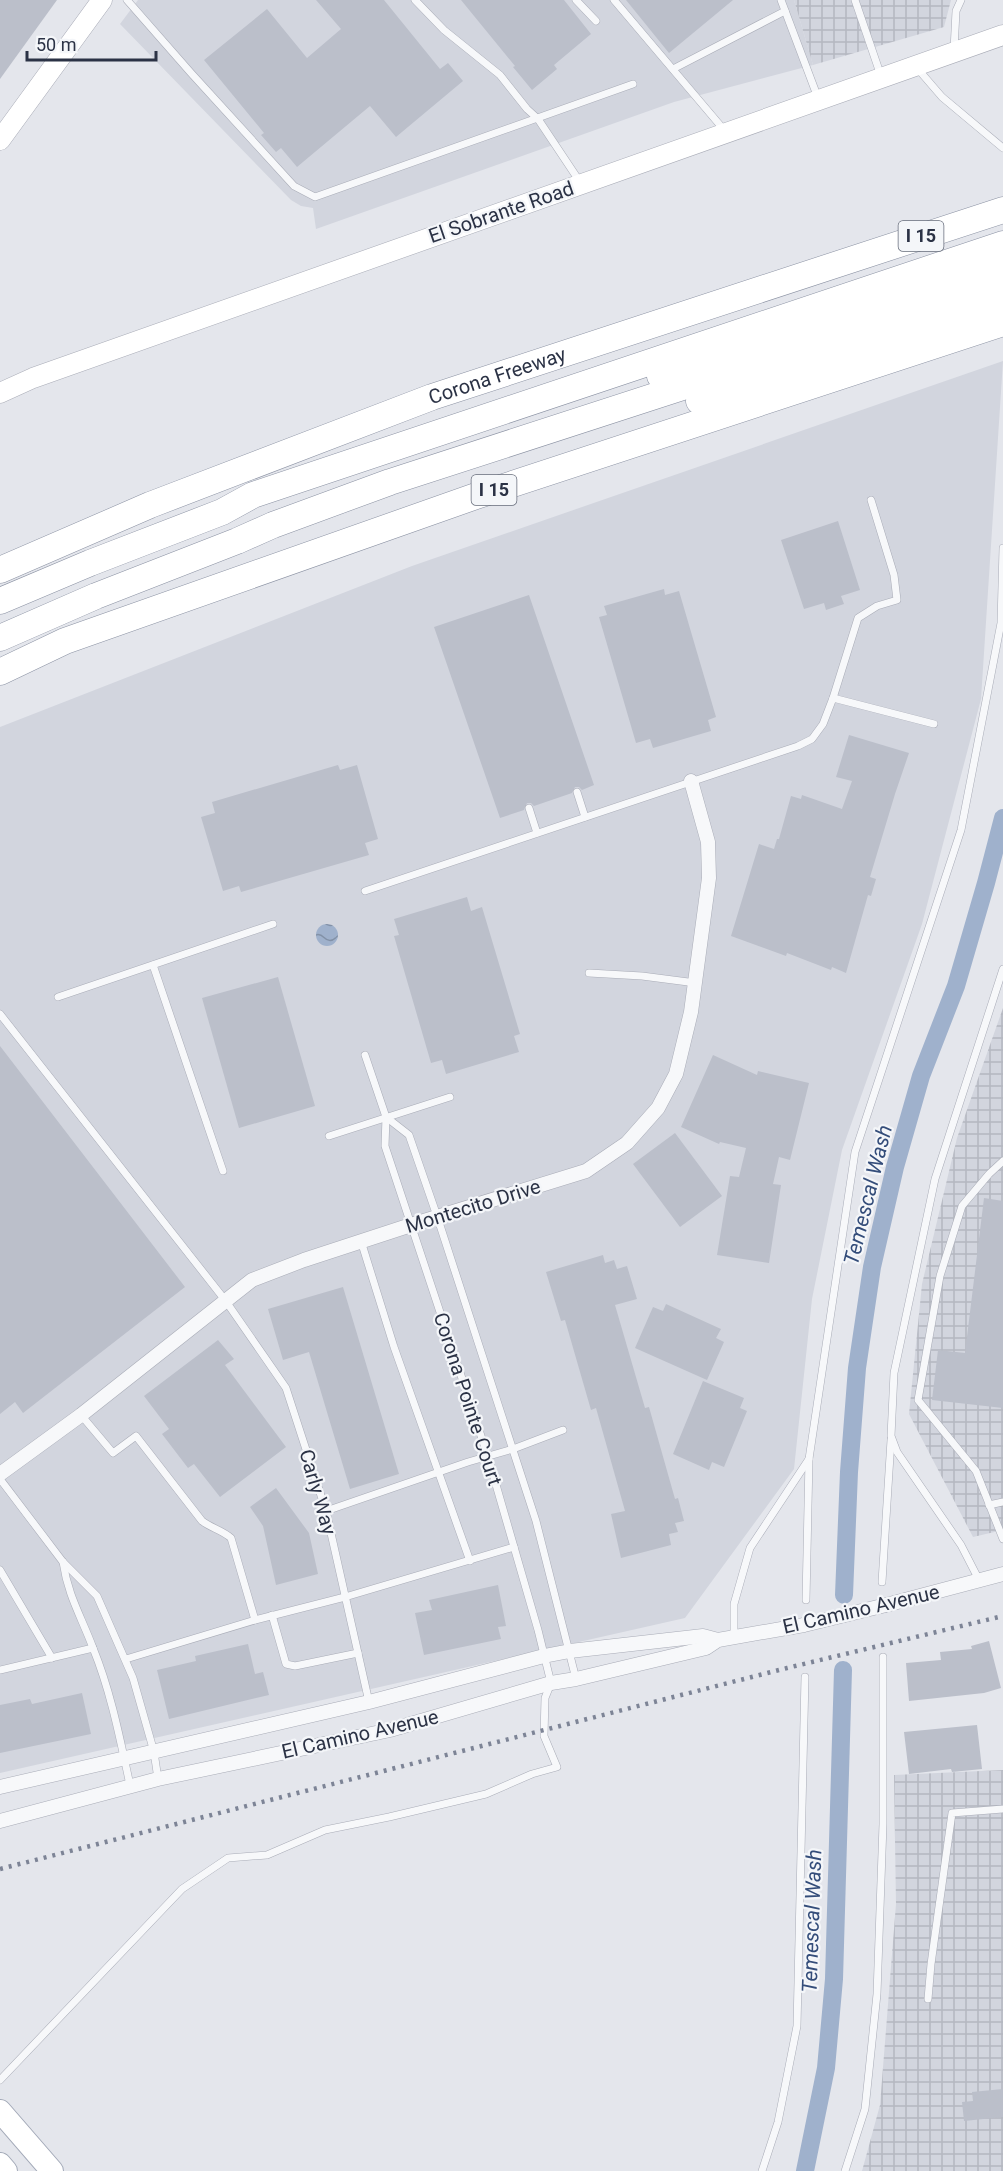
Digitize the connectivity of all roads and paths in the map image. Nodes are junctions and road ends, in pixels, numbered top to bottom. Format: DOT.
graph roads {
  1 [pos="102,0"];
  2 [pos="127,0"];
  3 [pos="415,0"];
  4 [pos="576,0"];
  5 [pos="614,0"];
  6 [pos="781,0"];
  7 [pos="855,0"];
  8 [pos="961,0"];
  9 [pos="785,11"];
  10 [pos="596,21"];
  11 [pos="1003,35"];
  12 [pos="954,52"];
  13 [pos="915,66"];
  14 [pos="673,69"];
  15 [pos="882,78"];
  16 [pos="633,84"];
  17 [pos="819,100"];
  18 [pos="538,119"];
  19 [pos="727,133"];
  20 [pos="0,140"];
  21 [pos="1003,148"];
  22 [pos="582,184"];
  23 [pos="1000,211"];
  24 [pos="1000,285"];
  25 [pos="0,393"];
  26 [pos="871,500"];
  27 [pos="1003,548"];
  28 [pos="34,554"];
  29 [pos="0,555"];
  30 [pos="0,570"];
  31 [pos="0,601"];
  32 [pos="0,638"];
  33 [pos="0,672"];
  34 [pos="833,698"];
  35 [pos="934,724"];
  36 [pos="691,781"];
  37 [pos="577,792"];
  38 [pos="529,808"];
  39 [pos="585,817"];
  40 [pos="537,833"];
  41 [pos="365,891"];
  42 [pos="273,924"];
  43 [pos="153,965"];
  44 [pos="1003,969"];
  45 [pos="589,973"];
  46 [pos="696,983"];
  47 [pos="58,997"];
  48 [pos="0,1014"];
  49 [pos="365,1055"];
  50 [pos="450,1097"];
  51 [pos="386,1117"];
  52 [pos="329,1136"];
  53 [pos="1003,1161"];
  54 [pos="223,1171"];
  55 [pos="437,1216"];
  56 [pos="411,1225"];
  57 [pos="361,1241"];
  58 [pos="225,1300"];
  59 [pos="81,1415"];
  60 [pos="563,1430"];
  61 [pos="891,1436"];
  62 [pos="513,1449"];
  63 [pos="488,1457"];
  64 [pos="809,1459"];
  65 [pos="437,1472"];
  66 [pos="0,1474"];
  67 [pos="0,1479"];
  68 [pos="1003,1502"];
  69 [pos="989,1505"];
  70 [pos="326,1511"];
  71 [pos="1001,1536"];
  72 [pos="514,1546"];
  73 [pos="470,1561"];
  74 [pos="63,1562"];
  75 [pos="0,1570"];
  76 [pos="1003,1574"];
  77 [pos="980,1580"];
  78 [pos="882,1581"];
  79 [pos="345,1598"];
  80 [pos="806,1600"];
  81 [pos="272,1615"];
  82 [pos="255,1620"];
  83 [pos="734,1637"];
  84 [pos="718,1640"];
  85 [pos="93,1648"];
  86 [pos="570,1651"];
  87 [pos="358,1653"];
  88 [pos="544,1656"];
  89 [pos="883,1657"];
  90 [pos="52,1658"];
  91 [pos="126,1659"];
  92 [pos="0,1670"];
  93 [pos="805,1677"];
  94 [pos="576,1679"];
  95 [pos="550,1683"];
  96 [pos="369,1702"];
  97 [pos="154,1752"];
  98 [pos="124,1759"];
  99 [pos="158,1779"];
  100 [pos="130,1785"];
  101 [pos="0,1786"];
  102 [pos="1003,1809"];
  103 [pos="0,1821"];
  104 [pos="928,2000"];
  105 [pos="0,2080"];
  106 [pos="0,2111"];
  107 [pos="0,2164"];
  108 [pos="6,2171"];
  109 [pos="52,2171"];
  110 [pos="762,2171"];
  111 [pos="845,2171"];
  1 -- 20 [label="street"];
  2 -- 18 [label="lane"];
  3 -- 18 [label="lane"];
  4 -- 10 [label="lane"];
  5 -- 14 [label="lane"];
  6 -- 9 [label="lane"];
  7 -- 15 [label="lane"];
  8 -- 12 [label="lane"];
  9 -- 14 [label="lane"];
  9 -- 17 [label="lane"];
  11 -- 12 [label="street, El Sobrante Road"];
  12 -- 13 [label="street, El Sobrante Road"];
  13 -- 15 [label="street, El Sobrante Road"];
  13 -- 21 [label="lane"];
  14 -- 19 [label="lane"];
  15 -- 17 [label="street, El Sobrante Road"];
  16 -- 18 [label="lane"];
  17 -- 19 [label="street, El Sobrante Road"];
  18 -- 22 [label="lane"];
  19 -- 22 [label="street, El Sobrante Road"];
  22 -- 25 [label="street, El Sobrante Road"];
  23 -- 28 [label="highway, Corona Freeway / I 15"];
  24 -- 31 [label="highway"];
  24 -- 32 [label="highway"];
  24 -- 33 [label="highway, I 15"];
  26 -- 34 [label="lane"];
  27 -- 64 [label="lane"];
  28 -- 29 [label="highway"];
  28 -- 30 [label="highway, Corona Freeway / I 15"];
  34 -- 35 [label="lane"];
  34 -- 36 [label="lane"];
  36 -- 39 [label="lane"];
  36 -- 46 [label="street, Montecito Drive"];
  37 -- 39 [label="lane"];
  38 -- 40 [label="lane"];
  39 -- 40 [label="lane"];
  40 -- 41 [label="lane"];
  42 -- 43 [label="lane"];
  43 -- 47 [label="lane"];
  43 -- 54 [label="lane"];
  44 -- 61 [label="lane"];
  45 -- 46 [label="lane"];
  46 -- 55 [label="street, Montecito Drive"];
  48 -- 58 [label="lane, Carly Way"];
  49 -- 51 [label="lane"];
  50 -- 51 [label="lane"];
  51 -- 52 [label="lane"];
  51 -- 55 [label="lane, Corona Pointe Court"];
  51 -- 56 [label="lane, Corona Pointe Court"];
  53 -- 69 [label="lane"];
  55 -- 56 [label="street, Montecito Drive"];
  55 -- 62 [label="lane, Corona Pointe Court"];
  56 -- 57 [label="street, Montecito Drive"];
  56 -- 63 [label="lane, Corona Pointe Court"];
  57 -- 58 [label="street, Montecito Drive"];
  57 -- 65 [label="lane"];
  58 -- 59 [label="street, Montecito Drive"];
  58 -- 70 [label="lane, Carly Way"];
  59 -- 66 [label="street, Montecito Drive"];
  59 -- 82 [label="lane"];
  60 -- 62 [label="lane"];
  61 -- 77 [label="lane"];
  61 -- 78 [label="lane"];
  62 -- 63 [label="lane"];
  62 -- 86 [label="lane, Corona Pointe Court"];
  63 -- 65 [label="lane"];
  63 -- 72 [label="lane, Corona Pointe Court"];
  64 -- 80 [label="lane"];
  64 -- 83 [label="lane"];
  65 -- 70 [label="lane"];
  65 -- 73 [label="lane"];
  67 -- 74 [label="lane"];
  68 -- 69 [label="lane"];
  69 -- 71 [label="lane"];
  70 -- 79 [label="lane, Carly Way"];
  72 -- 73 [label="lane"];
  72 -- 88 [label="lane, Corona Pointe Court"];
  73 -- 79 [label="lane"];
  74 -- 85 [label="lane"];
  74 -- 91 [label="lane"];
  75 -- 90 [label="lane"];
  76 -- 77 [label="street, El Camino Avenue"];
  77 -- 83 [label="street, El Camino Avenue, bridge"];
  79 -- 81 [label="lane"];
  79 -- 87 [label="lane, Carly Way"];
  81 -- 82 [label="lane"];
  81 -- 87 [label="lane"];
  82 -- 91 [label="lane"];
  83 -- 84 [label="street, El Camino Avenue"];
  84 -- 86 [label="street, El Camino Avenue"];
  84 -- 94 [label="street, El Camino Avenue"];
  85 -- 90 [label="lane"];
  85 -- 98 [label="lane"];
  86 -- 88 [label="street, El Camino Avenue"];
  86 -- 94 [label="lane, Corona Pointe Court"];
  87 -- 96 [label="lane, Carly Way"];
  88 -- 95 [label="lane, Corona Pointe Court"];
  88 -- 96 [label="street, El Camino Avenue"];
  89 -- 111 [label="lane"];
  90 -- 92 [label="lane"];
  91 -- 97 [label="lane"];
  93 -- 110 [label="lane"];
  94 -- 95 [label="street, El Camino Avenue"];
  95 -- 99 [label="street, El Camino Avenue"];
  95 -- 105 [label="lane"];
  96 -- 97 [label="street, El Camino Avenue"];
  97 -- 98 [label="street, El Camino Avenue"];
  97 -- 99 [label="lane"];
  98 -- 100 [label="lane"];
  98 -- 101 [label="street, El Camino Avenue"];
  99 -- 100 [label="street, El Camino Avenue"];
  100 -- 103 [label="street, El Camino Avenue"];
  102 -- 104 [label="lane"];
  106 -- 109 [label="main road"];
  107 -- 108 [label="main road"];
}
